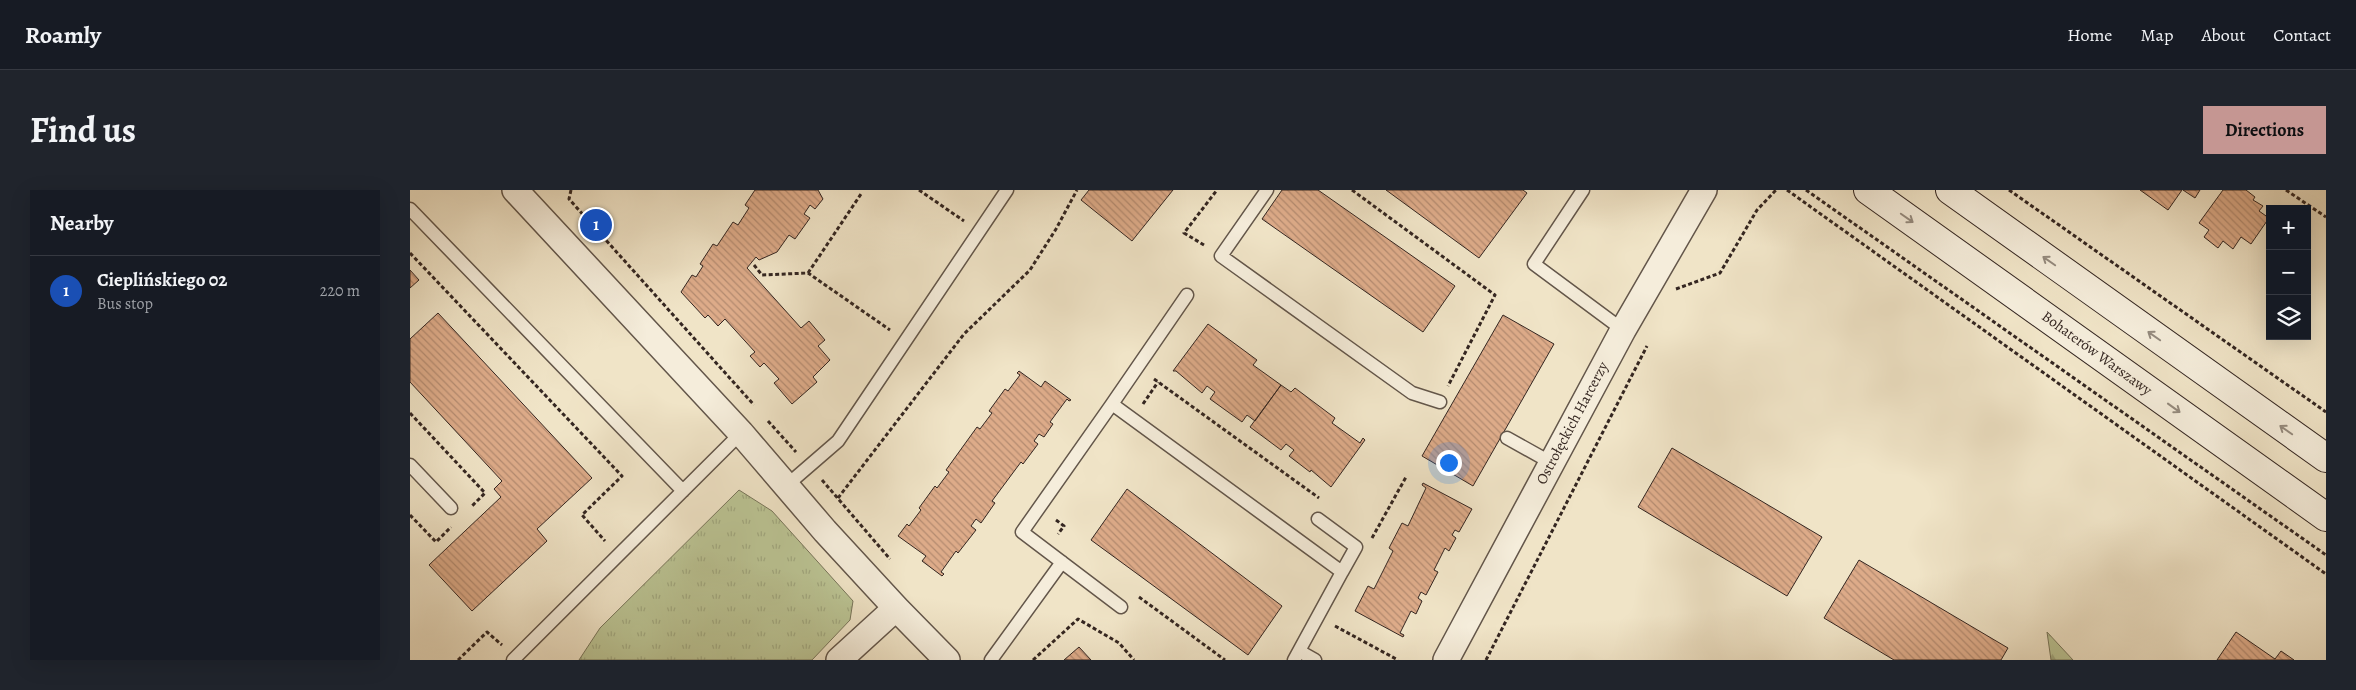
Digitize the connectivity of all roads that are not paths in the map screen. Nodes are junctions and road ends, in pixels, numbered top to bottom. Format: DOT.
graph roads {
  1 [pos="515,190"];
  2 [pos="1007,190"];
  3 [pos="1267,190"];
  4 [pos="1583,190"];
  5 [pos="1704,190"];
  6 [pos="1868,190"];
  7 [pos="1950,190"];
  8 [pos="410,209"];
  9 [pos="1187,295"];
  10 [pos="1623,330"];
  11 [pos="1440,402"];
  12 [pos="1112,404"];
  13 [pos="741,433"];
  14 [pos="1507,438"];
  15 [pos="2326,458"];
  16 [pos="1550,462"];
  17 [pos="410,465"];
  18 [pos="786,486"];
  19 [pos="683,491"];
  20 [pos="451,508"];
  21 [pos="2326,517"];
  22 [pos="1318,519"];
  23 [pos="1062,562"];
  24 [pos="1342,572"];
  25 [pos="1121,607"];
  26 [pos="896,608"];
  27 [pos="1297,656"];
  28 [pos="513,660"];
  29 [pos="839,660"];
  30 [pos="947,660"];
  31 [pos="991,660"];
  32 [pos="1315,660"];
  33 [pos="1446,660"];
  1 -- 13 [label="street"];
  2 -- 18 [label="lane"];
  3 -- 11 [label="lane"];
  4 -- 10 [label="lane"];
  5 -- 10 [label="street, Ostrołęckich Harcerzy"];
  6 -- 21 [label="main road, Bohaterów Warszawy, one-way"];
  15 -- 7 [label="main road, one-way"];
  8 -- 19 [label="lane"];
  9 -- 12 [label="lane"];
  10 -- 16 [label="street, Ostrołęckich Harcerzy"];
  12 -- 23 [label="lane"];
  12 -- 24 [label="lane"];
  13 -- 18 [label="street"];
  13 -- 19 [label="lane"];
  14 -- 16 [label="lane"];
  16 -- 33 [label="street, Ostrołęckich Harcerzy"];
  17 -- 20 [label="lane"];
  18 -- 26 [label="street"];
  19 -- 28 [label="lane"];
  22 -- 24 [label="lane"];
  23 -- 25 [label="lane"];
  23 -- 31 [label="lane"];
  24 -- 27 [label="lane"];
  26 -- 29 [label="street"];
  26 -- 30 [label="street"];
  27 -- 32 [label="lane"];
}
